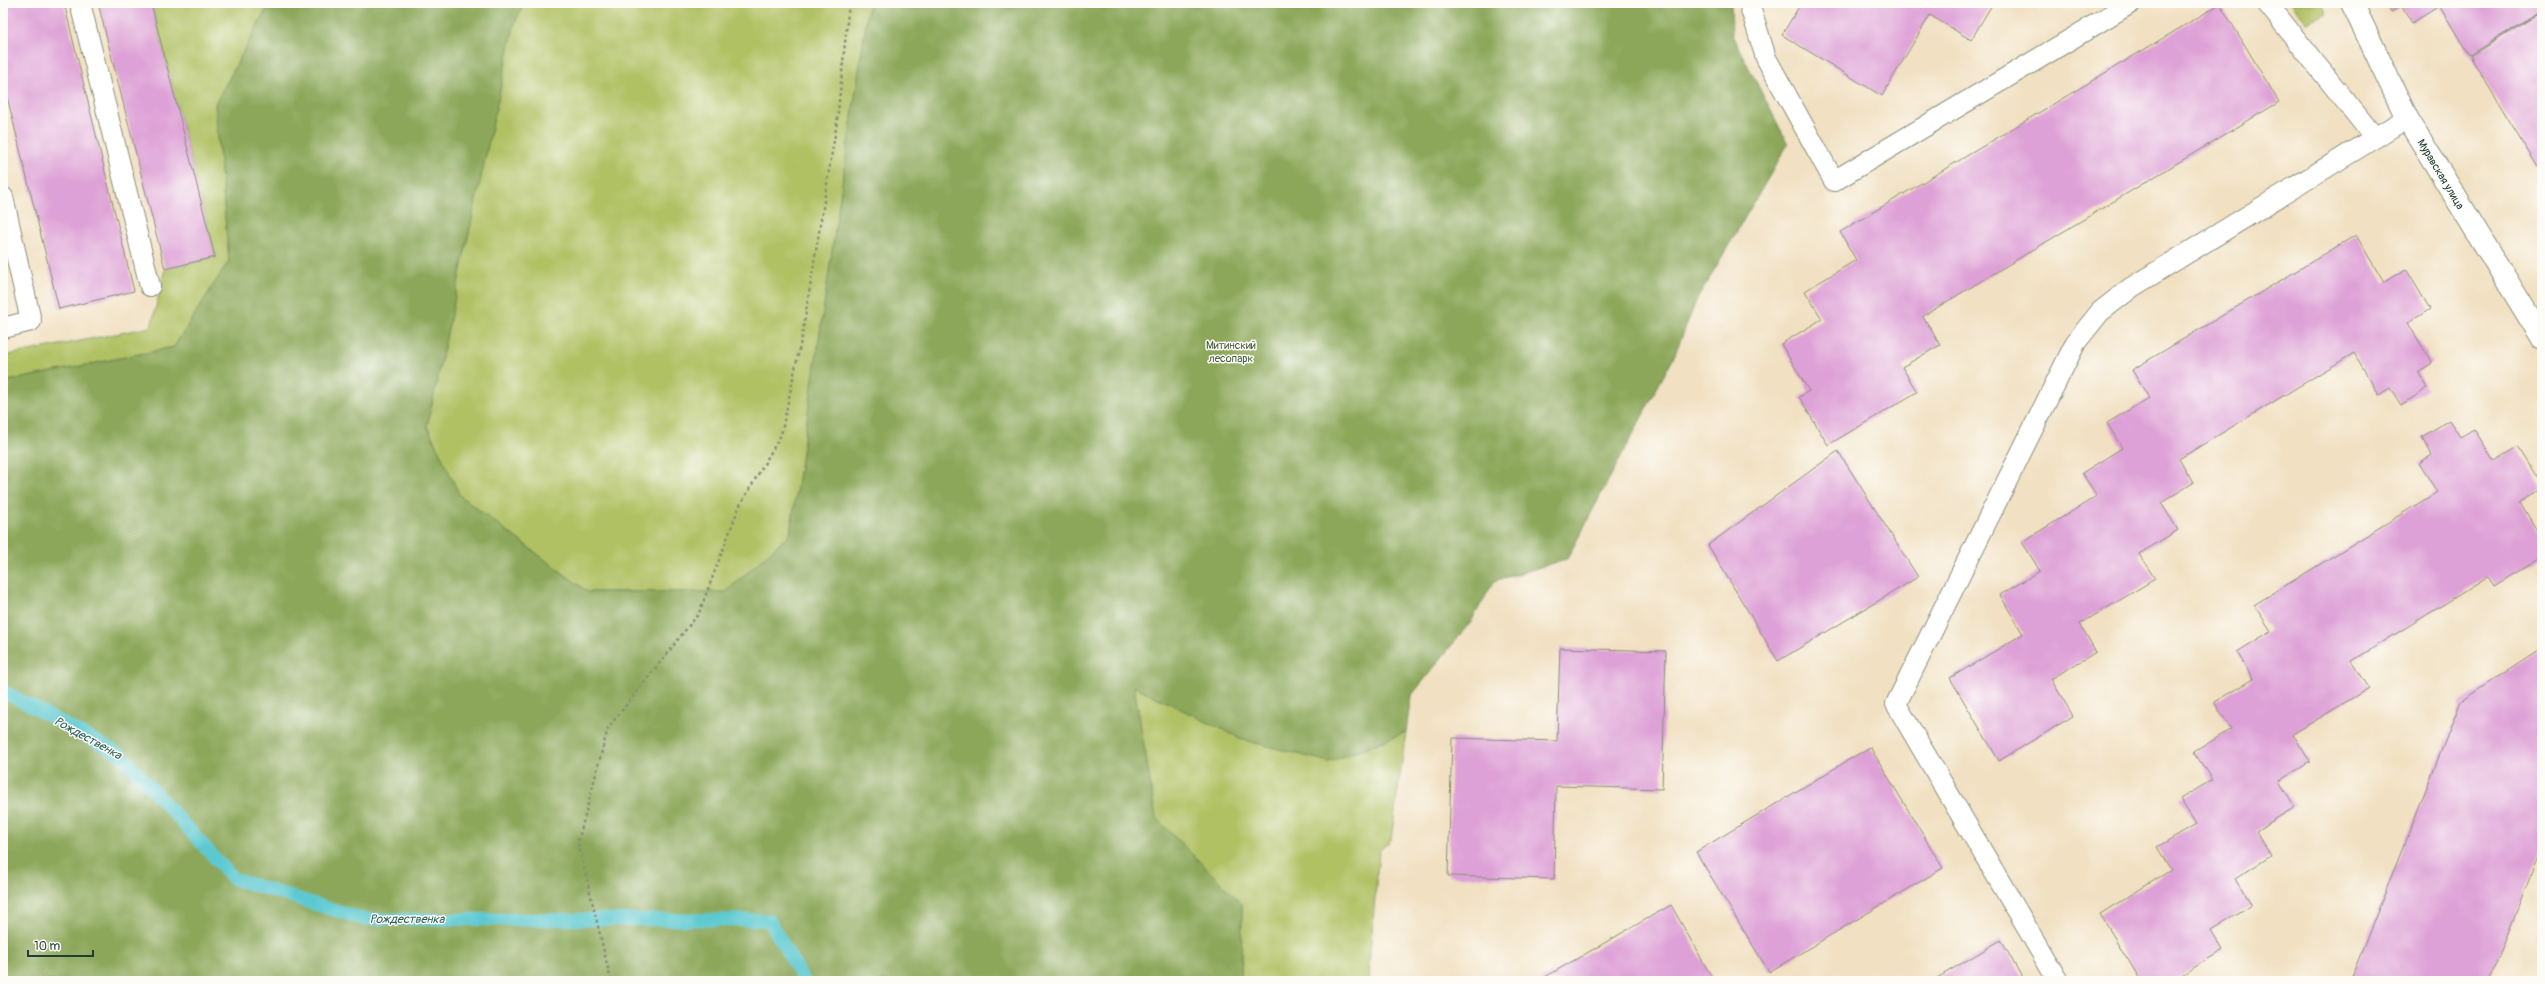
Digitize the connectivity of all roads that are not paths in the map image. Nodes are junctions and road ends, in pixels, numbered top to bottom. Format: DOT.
graph roads {
  1 [pos="80,3"];
  2 [pos="1749,3"];
  3 [pos="2131,3"];
  4 [pos="2267,3"];
  5 [pos="2352,3"];
  6 [pos="2407,118"];
  7 [pos="2375,138"];
  8 [pos="3,197"];
  9 [pos="150,286"];
  10 [pos="3,328"];
  11 [pos="2541,335"];
  12 [pos="2058,981"];
  1 -- 9 [label="lane"];
  2 -- 3 [label="lane"];
  4 -- 7 [label="lane"];
  5 -- 6 [label="street, Муравская улица"];
  6 -- 7 [label="lane"];
  6 -- 11 [label="street, Муравская улица"];
  7 -- 12 [label="lane"];
  8 -- 10 [label="lane"];
}
